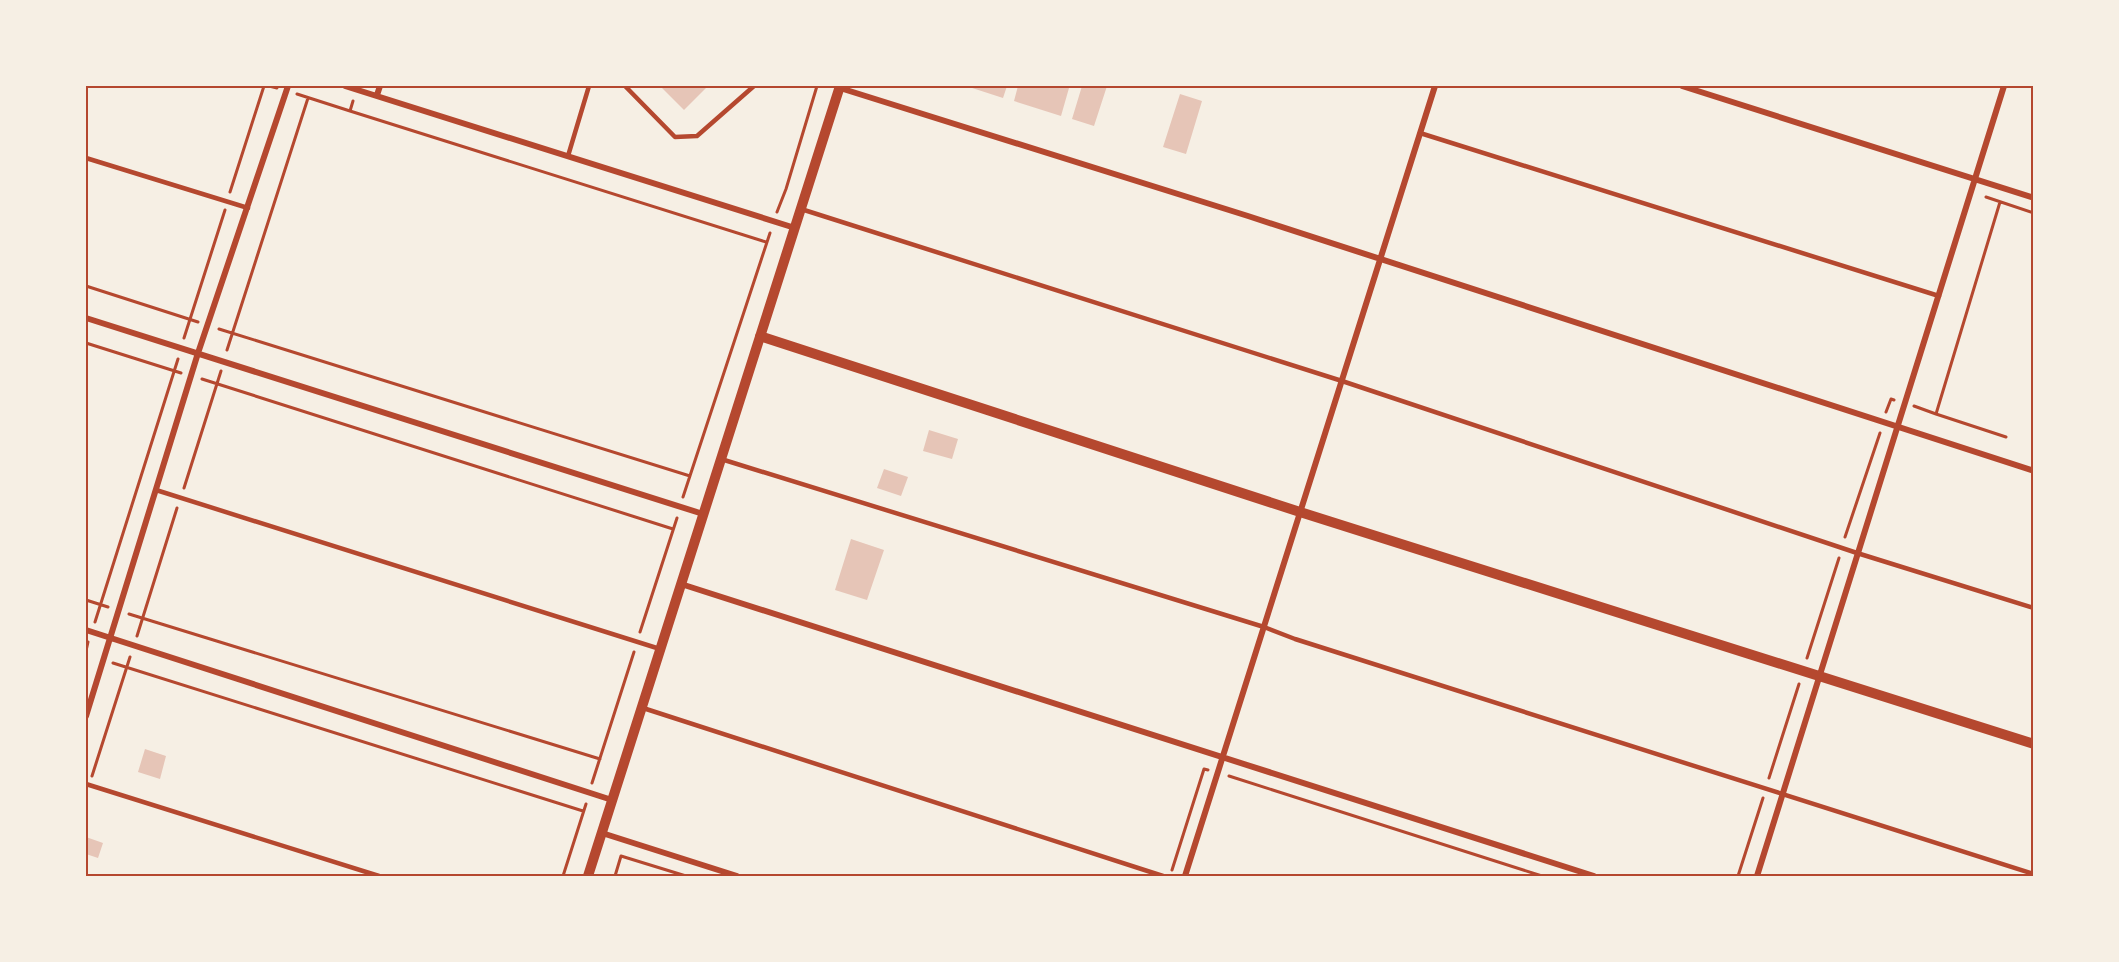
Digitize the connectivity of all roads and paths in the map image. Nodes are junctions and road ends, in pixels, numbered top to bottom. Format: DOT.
graph roads {
  1 [pos="264,86"];
  2 [pos="269,86"];
  3 [pos="345,86"];
  4 [pos="380,86"];
  5 [pos="590,86"];
  6 [pos="625,86"];
  7 [pos="754,86"];
  8 [pos="818,86"];
  9 [pos="837,86"];
  10 [pos="1435,86"];
  11 [pos="1682,86"];
  12 [pos="2004,86"];
  13 [pos="287,88"];
  14 [pos="357,89"];
  15 [pos="377,95"];
  16 [pos="308,98"];
  17 [pos="350,111"];
  18 [pos="1420,133"];
  19 [pos="568,156"];
  20 [pos="86,158"];
  21 [pos="1975,180"];
  22 [pos="1986,197"];
  23 [pos="2034,198"];
  24 [pos="227,202"];
  25 [pos="248,208"];
  26 [pos="801,209"];
  27 [pos="2034,213"];
  28 [pos="774,221"];
  29 [pos="795,228"];
  30 [pos="767,243"];
  31 [pos="1380,259"];
  32 [pos="86,286"];
  33 [pos="1939,296"];
  34 [pos="86,318"];
  35 [pos="190,320"];
  36 [pos="208,325"];
  37 [pos="233,333"];
  38 [pos="760,336"];
  39 [pos="86,343"];
  40 [pos="181,348"];
  41 [pos="198,353"];
  42 [pos="224,362"];
  43 [pos="174,371"];
  44 [pos="191,376"];
  45 [pos="1342,381"];
  46 [pos="217,384"];
  47 [pos="1936,414"];
  48 [pos="1898,427"];
  49 [pos="2006,437"];
  50 [pos="721,459"];
  51 [pos="2034,471"];
  52 [pos="690,476"];
  53 [pos="156,490"];
  54 [pos="180,498"];
  55 [pos="680,507"];
  56 [pos="1300,512"];
  57 [pos="703,514"];
  58 [pos="673,529"];
  59 [pos="1857,553"];
  60 [pos="681,584"];
  61 [pos="86,600"];
  62 [pos="100,605"];
  63 [pos="2034,608"];
  64 [pos="118,610"];
  65 [pos="142,618"];
  66 [pos="1264,627"];
  67 [pos="89,631"];
  68 [pos="110,638"];
  69 [pos="637,642"];
  70 [pos="134,645"];
  71 [pos="660,650"];
  72 [pos="86,651"];
  73 [pos="103,660"];
  74 [pos="127,667"];
  75 [pos="1820,676"];
  76 [pos="642,708"];
  77 [pos="86,716"];
  78 [pos="2034,744"];
  79 [pos="1222,758"];
  80 [pos="600,759"];
  81 [pos="1218,773"];
  82 [pos="87,785"];
  83 [pos="589,793"];
  84 [pos="1783,793"];
  85 [pos="612,800"];
  86 [pos="584,811"];
  87 [pos="602,833"];
  88 [pos="2034,874"];
  89 [pos="379,876"];
  90 [pos="563,876"];
  91 [pos="588,876"];
  92 [pos="615,876"];
  93 [pos="686,876"];
  94 [pos="737,876"];
  95 [pos="1163,876"];
  96 [pos="1169,876"];
  97 [pos="1185,876"];
  98 [pos="1542,876"];
  99 [pos="1594,876"];
  100 [pos="1757,876"];
  1 -- 24 [label="path"];
  2 -- 13 [label="path"];
  3 -- 14 [label="street"];
  4 -- 15 [label="street"];
  5 -- 19 [label="lane"];
  6 -- 7 [label="lane"];
  8 -- 28 [label="path"];
  9 -- 26 [label="street"];
  9 -- 31 [label="street"];
  10 -- 18 [label="street"];
  11 -- 21 [label="street"];
  12 -- 21 [label="street"];
  13 -- 16 [label="path"];
  13 -- 25 [label="street"];
  14 -- 15 [label="street"];
  14 -- 17 [label="path"];
  15 -- 19 [label="street"];
  16 -- 17 [label="path"];
  16 -- 37 [label="path"];
  17 -- 30 [label="path"];
  18 -- 31 [label="street"];
  18 -- 33 [label="lane"];
  19 -- 28 [label="street"];
  20 -- 24 [label="lane"];
  21 -- 23 [label="street"];
  21 -- 33 [label="street"];
  22 -- 27 [label="path"];
  24 -- 25 [label="lane"];
  24 -- 35 [label="path"];
  25 -- 36 [label="street"];
  26 -- 29 [label="street"];
  26 -- 45 [label="lane"];
  28 -- 29 [label="street"];
  28 -- 30 [label="path"];
  29 -- 38 [label="street"];
  30 -- 52 [label="path"];
  31 -- 45 [label="street"];
  31 -- 48 [label="street"];
  32 -- 35 [label="path"];
  33 -- 48 [label="street"];
  34 -- 40 [label="street"];
  35 -- 36 [label="path"];
  35 -- 40 [label="path"];
  36 -- 37 [label="path"];
  36 -- 41 [label="street"];
  37 -- 42 [label="path"];
  37 -- 52 [label="path"];
  38 -- 50 [label="street"];
  38 -- 56 [label="street"];
  39 -- 43 [label="path"];
  40 -- 41 [label="street"];
  40 -- 43 [label="path"];
  41 -- 42 [label="street"];
  41 -- 44 [label="street"];
  42 -- 46 [label="path"];
  42 -- 55 [label="street"];
  43 -- 44 [label="path"];
  43 -- 62 [label="path"];
  44 -- 46 [label="path"];
  44 -- 53 [label="street"];
  45 -- 56 [label="street"];
  45 -- 59 [label="lane"];
  46 -- 54 [label="path"];
  46 -- 58 [label="path"];
  47 -- 49 [label="path"];
  48 -- 51 [label="street"];
  48 -- 59 [label="street"];
  50 -- 57 [label="street"];
  50 -- 66 [label="lane"];
  52 -- 55 [label="path"];
  53 -- 54 [label="lane"];
  53 -- 64 [label="street"];
  54 -- 65 [label="path"];
  54 -- 69 [label="lane"];
  55 -- 57 [label="street"];
  55 -- 58 [label="path"];
  56 -- 66 [label="street"];
  56 -- 75 [label="street"];
  57 -- 60 [label="street"];
  58 -- 69 [label="path"];
  59 -- 63 [label="lane"];
  59 -- 75 [label="street"];
  60 -- 71 [label="street"];
  60 -- 79 [label="street"];
  61 -- 62 [label="path"];
  62 -- 64 [label="path"];
  62 -- 67 [label="path"];
  64 -- 65 [label="path"];
  64 -- 68 [label="street"];
  65 -- 70 [label="path"];
  65 -- 80 [label="path"];
  66 -- 79 [label="street"];
  66 -- 84 [label="lane"];
  67 -- 68 [label="street"];
  67 -- 72 [label="path"];
  68 -- 70 [label="street"];
  68 -- 73 [label="street"];
  69 -- 71 [label="lane"];
  69 -- 80 [label="path"];
  70 -- 74 [label="path"];
  70 -- 83 [label="street"];
  71 -- 76 [label="street"];
  73 -- 74 [label="path"];
  73 -- 77 [label="street"];
  74 -- 82 [label="path"];
  74 -- 86 [label="path"];
  75 -- 78 [label="street"];
  75 -- 84 [label="street"];
  76 -- 85 [label="street"];
  76 -- 95 [label="lane"];
  79 -- 81 [label="street"];
  79 -- 99 [label="street"];
  80 -- 83 [label="path"];
  81 -- 96 [label="path"];
  81 -- 97 [label="street"];
  81 -- 98 [label="path"];
  82 -- 89 [label="lane"];
  83 -- 85 [label="street"];
  83 -- 86 [label="path"];
  84 -- 88 [label="lane"];
  84 -- 100 [label="street"];
  85 -- 87 [label="street"];
  86 -- 90 [label="path"];
  87 -- 91 [label="street"];
  87 -- 94 [label="street"];
  92 -- 93 [label="path"];
}
